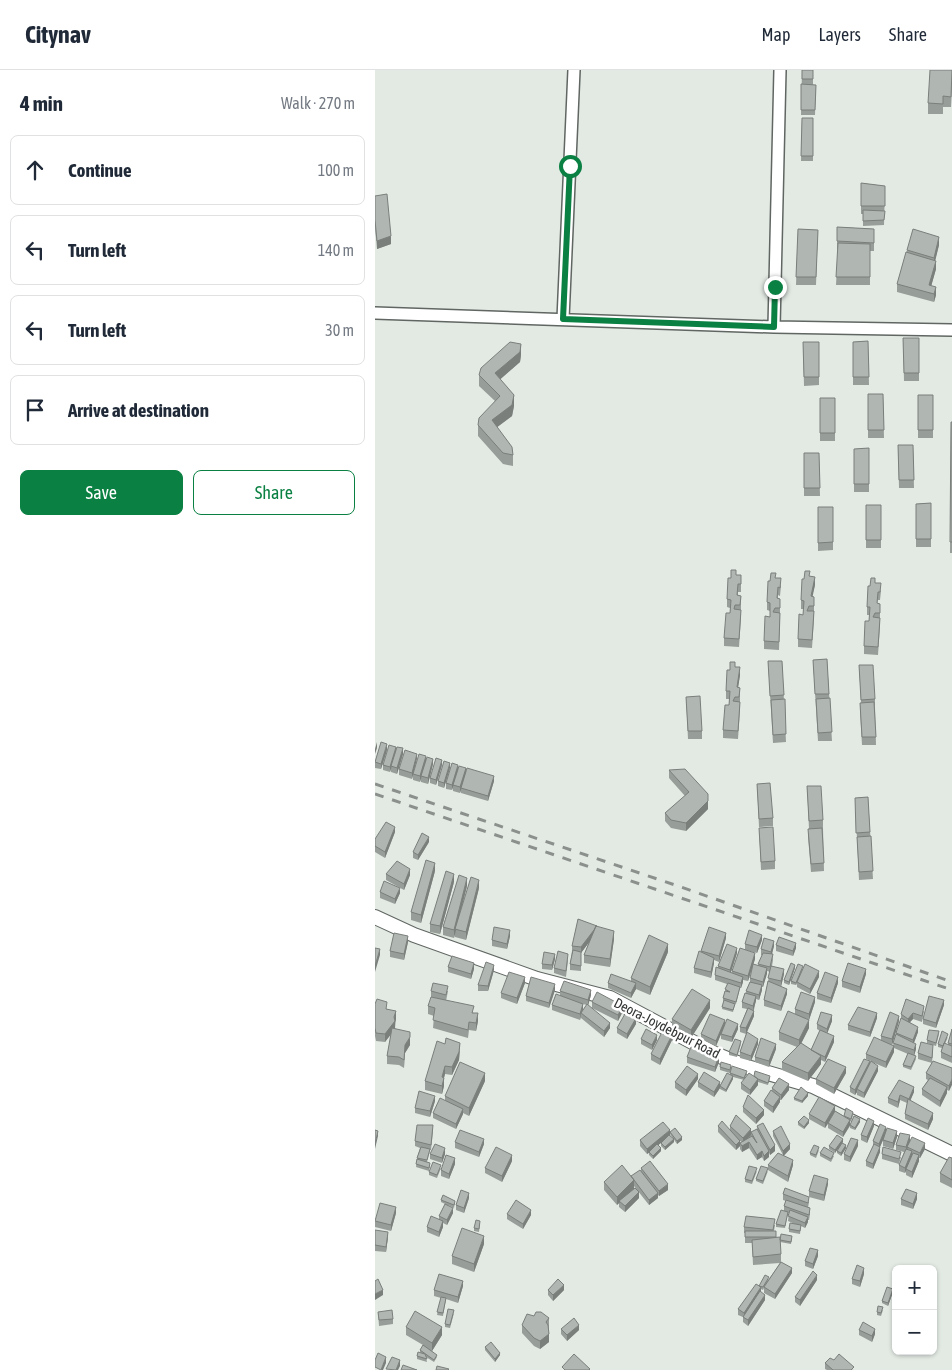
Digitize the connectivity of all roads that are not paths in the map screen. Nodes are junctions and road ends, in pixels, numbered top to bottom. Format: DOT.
graph roads {
  1 [pos="574,70"];
  2 [pos="779,70"];
  3 [pos="375,313"];
  4 [pos="563,319"];
  5 [pos="774,327"];
  6 [pos="952,330"];
  7 [pos="375,917"];
  8 [pos="952,1154"];
  1 -- 4 [label="street"];
  2 -- 5 [label="street"];
  3 -- 4 [label="street"];
  4 -- 5 [label="street"];
  5 -- 6 [label="street"];
  7 -- 8 [label="street, Deora-Joydebpur Road"];
}
